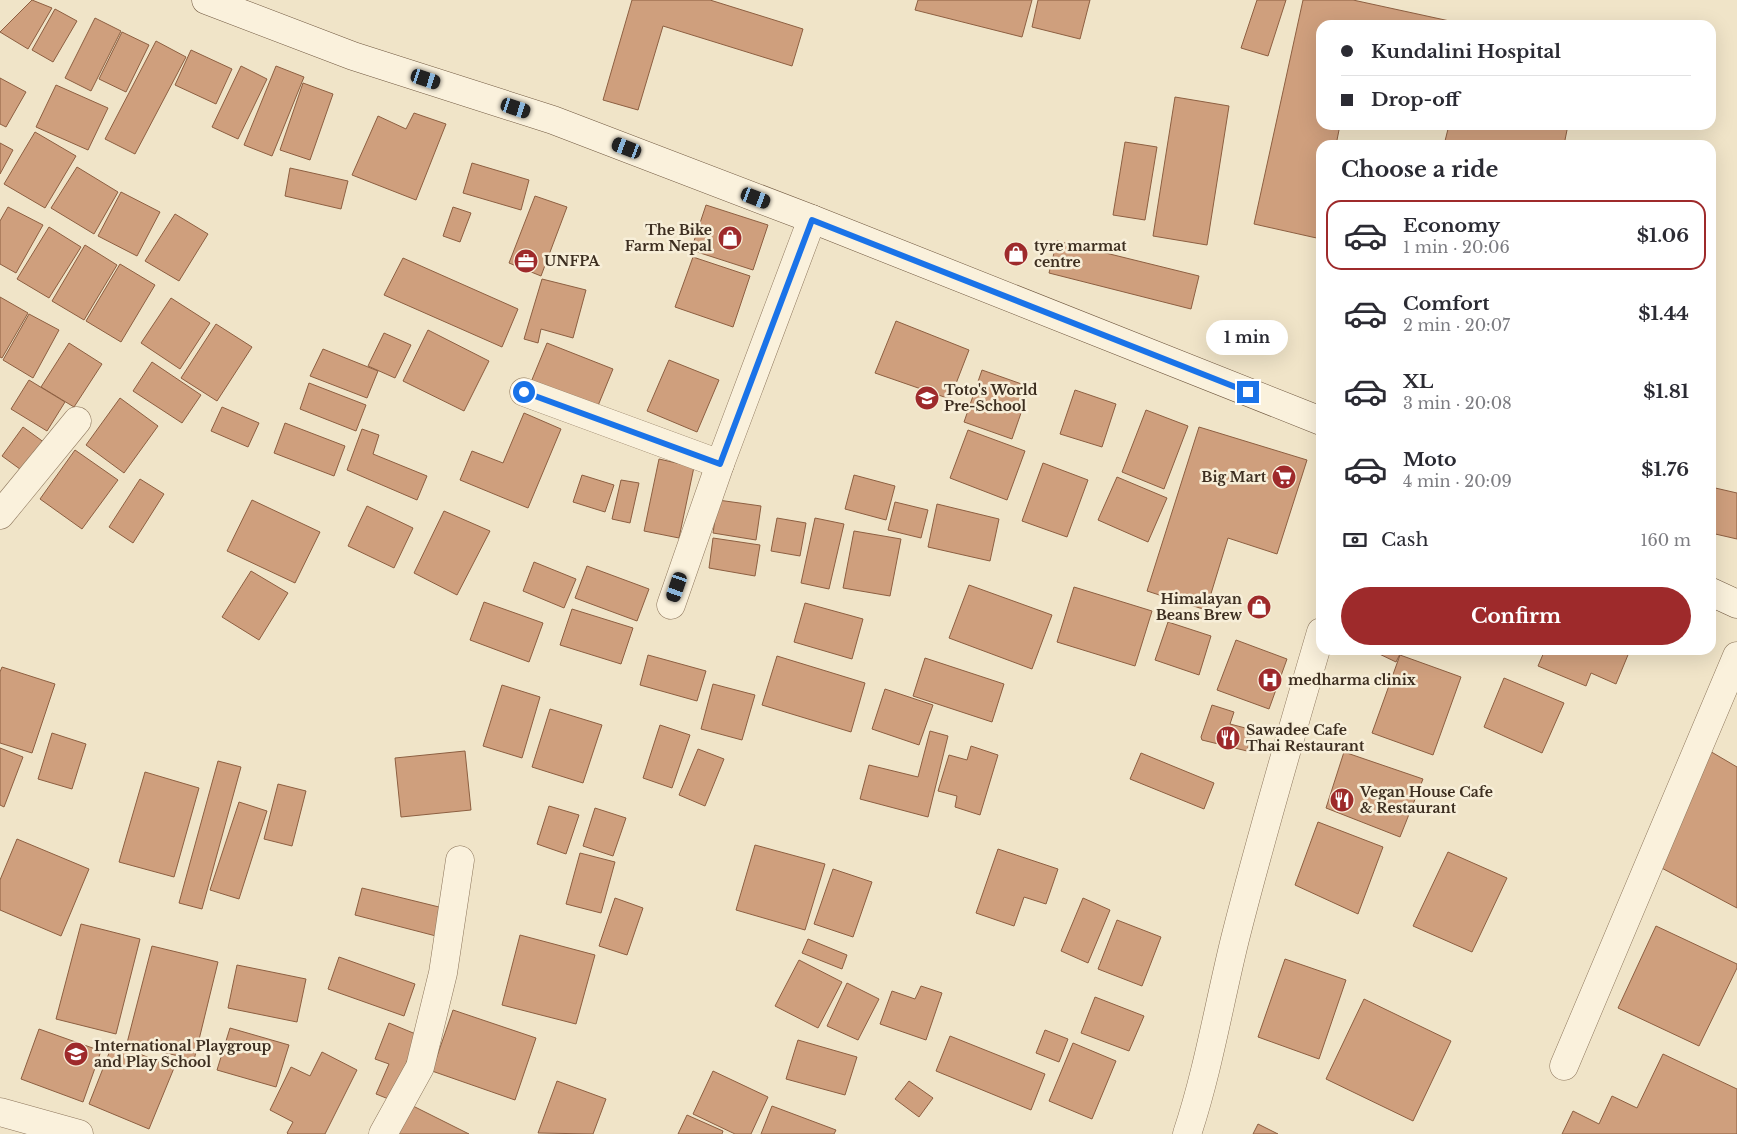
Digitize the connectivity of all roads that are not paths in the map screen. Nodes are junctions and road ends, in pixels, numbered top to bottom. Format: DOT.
graph roads {
  1 [pos="206,0"];
  2 [pos="812,220"];
  3 [pos="524,392"];
  4 [pos="1316,419"];
  5 [pos="77,421"];
  6 [pos="720,464"];
  7 [pos="0,515"];
  8 [pos="1716,594"];
  9 [pos="1737,604"];
  10 [pos="671,605"];
  11 [pos="1316,649"];
  12 [pos="1737,656"];
  13 [pos="460,860"];
  14 [pos="1564,1066"];
  15 [pos="0,1112"];
  16 [pos="80,1134"];
  17 [pos="384,1134"];
  18 [pos="1186,1134"];
  1 -- 2 [label="street"];
  2 -- 4 [label="street"];
  2 -- 6 [label="street"];
  3 -- 6 [label="street"];
  5 -- 7 [label="street"];
  6 -- 10 [label="street"];
  8 -- 9 [label="street"];
  11 -- 18 [label="street"];
  12 -- 14 [label="street"];
  13 -- 17 [label="street"];
  15 -- 16 [label="street"];
}
